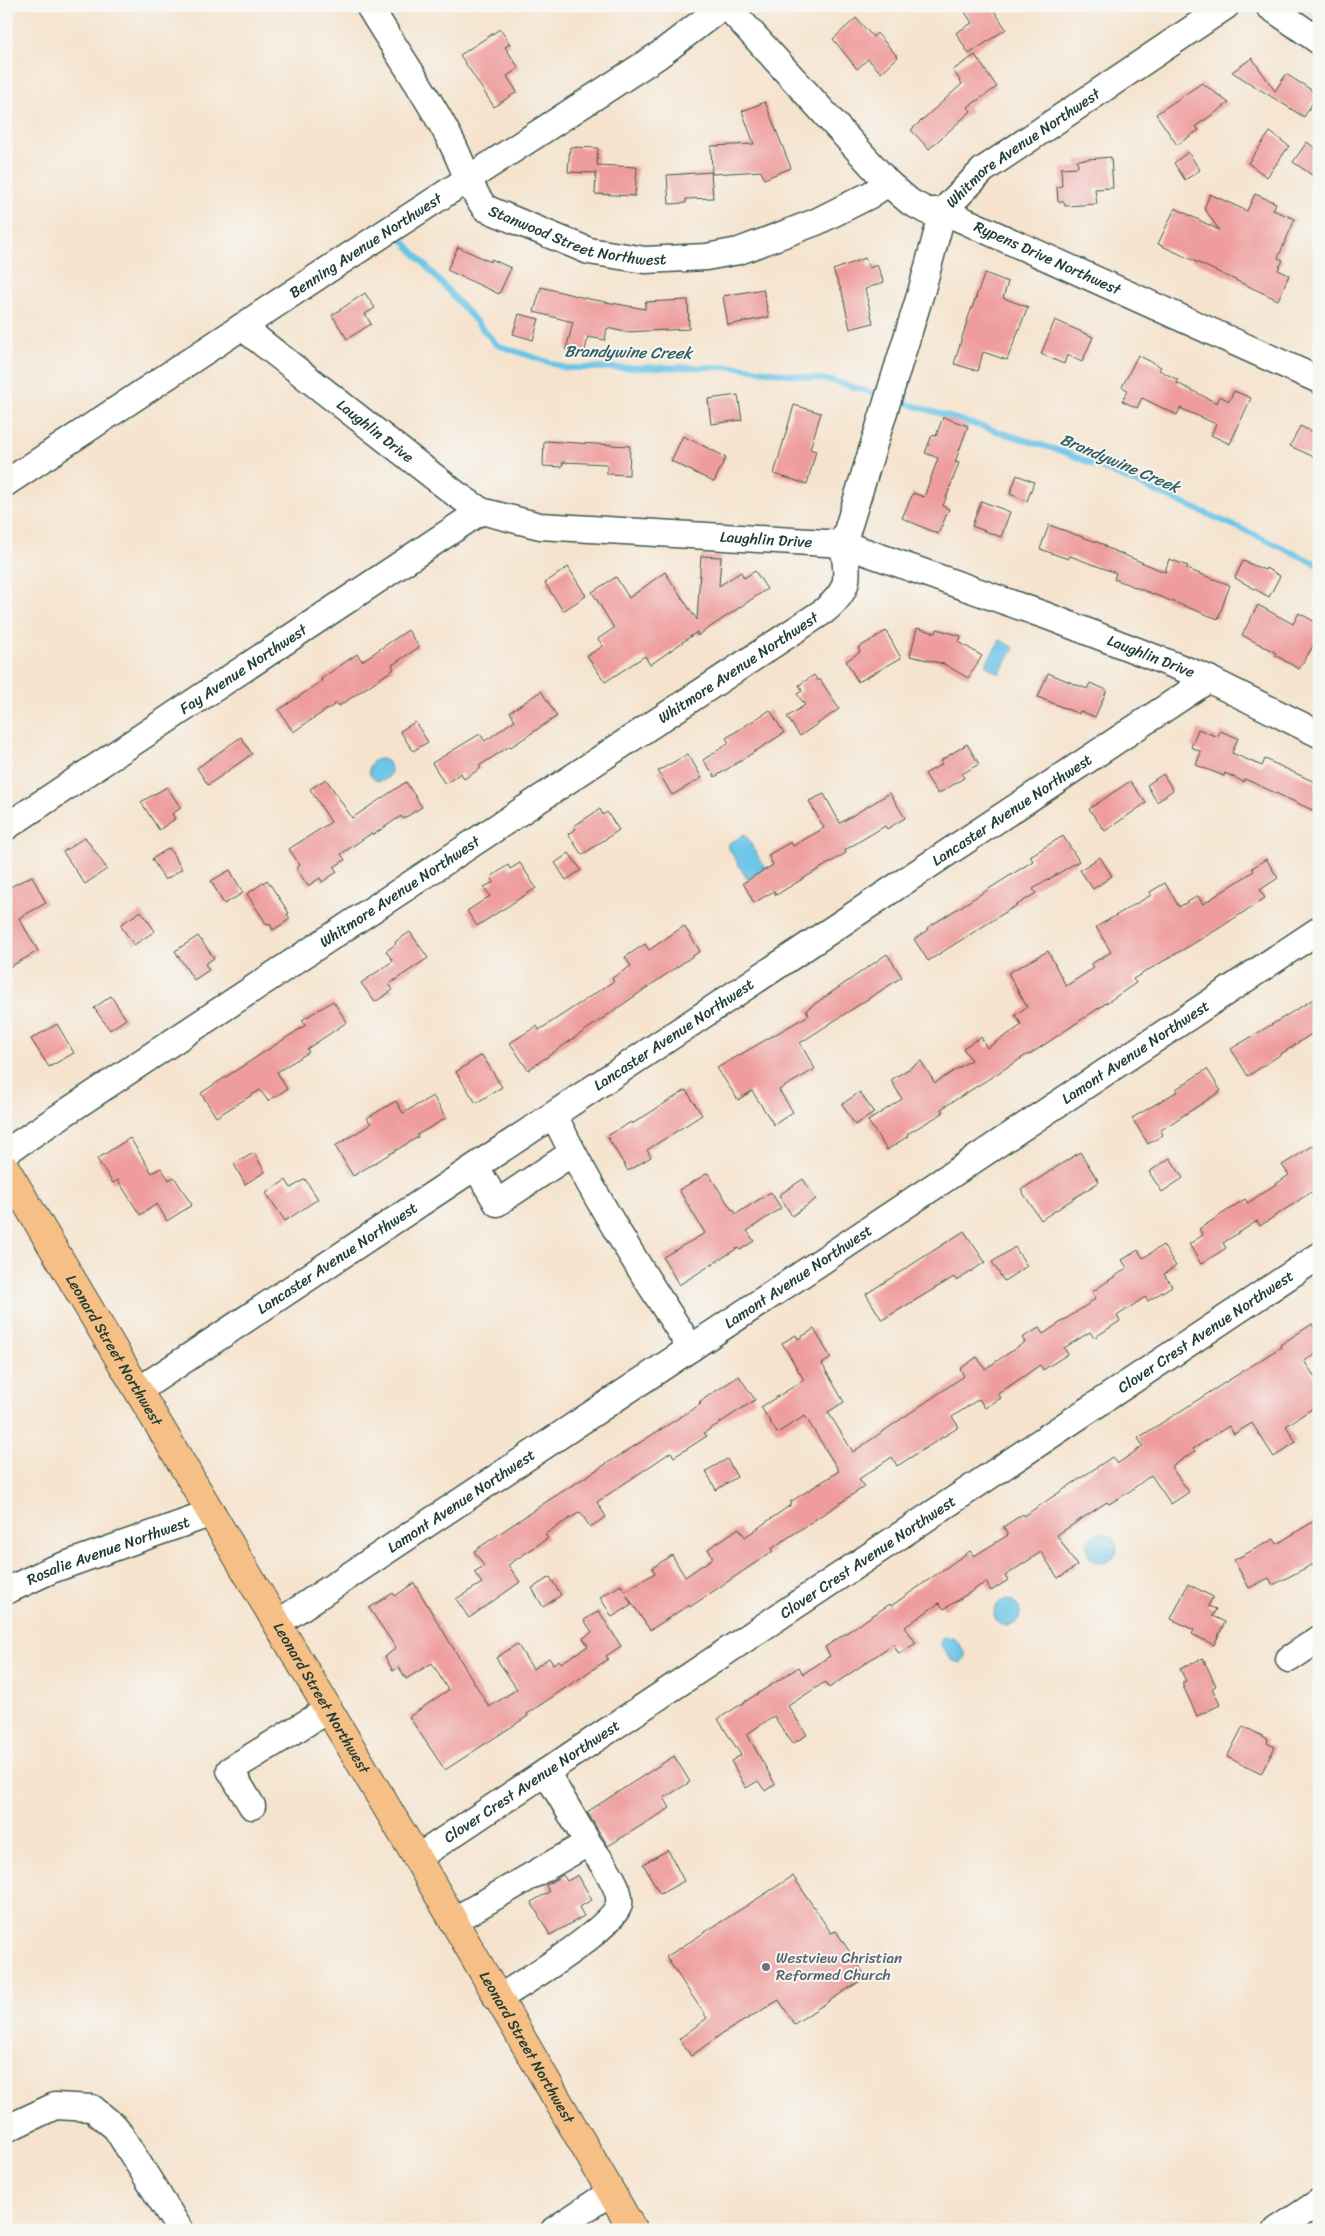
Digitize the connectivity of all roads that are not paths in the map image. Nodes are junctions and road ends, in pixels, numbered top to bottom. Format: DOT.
graph roads {
  1 [pos="369,6"];
  2 [pos="725,6"];
  3 [pos="1226,6"];
  4 [pos="1268,6"];
  5 [pos="1319,41"];
  6 [pos="468,180"];
  7 [pos="888,183"];
  8 [pos="943,211"];
  9 [pos="242,327"];
  10 [pos="1319,380"];
  11 [pos="6,483"];
  12 [pos="481,511"];
  13 [pos="843,544"];
  14 [pos="1209,679"];
  15 [pos="1319,734"];
  16 [pos="6,827"];
  17 [pos="1319,930"];
  18 [pos="554,1115"];
  19 [pos="6,1152"];
  20 [pos="572,1153"];
  21 [pos="476,1167"];
  22 [pos="6,1169"];
  23 [pos="1319,1256"];
  24 [pos="691,1348"];
  25 [pos="139,1390"];
  26 [pos="212,1513"];
  27 [pos="6,1591"];
  28 [pos="278,1623"];
  29 [pos="1319,1639"];
  30 [pos="1289,1659"];
  31 [pos="329,1709"];
  32 [pos="546,1772"];
  33 [pos="252,1806"];
  34 [pos="588,1843"];
  35 [pos="417,1858"];
  36 [pos="453,1921"];
  37 [pos="498,1998"];
  38 [pos="6,2129"];
  39 [pos="611,2192"];
  40 [pos="1319,2202"];
  41 [pos="180,2230"];
  42 [pos="554,2230"];
  43 [pos="633,2230"];
  44 [pos="1277,2230"];
  1 -- 6 [label="street, Stanwood Street Northwest"];
  2 -- 6 [label="street, Benning Avenue Northwest"];
  2 -- 7 [label="street, Rypens Drive Northwest"];
  3 -- 8 [label="street, Whitmore Avenue Northwest"];
  4 -- 5 [label="street"];
  6 -- 7 [label="street, Stanwood Street Northwest"];
  6 -- 9 [label="street, Benning Avenue Northwest"];
  7 -- 8 [label="street, Rypens Drive Northwest"];
  8 -- 10 [label="street, Rypens Drive Northwest"];
  8 -- 13 [label="street, Whitmore Avenue Northwest"];
  9 -- 11 [label="street, Benning Avenue Northwest"];
  9 -- 12 [label="street, Laughlin Drive"];
  12 -- 13 [label="street, Laughlin Drive"];
  12 -- 16 [label="street, Fay Avenue Northwest"];
  13 -- 14 [label="street, Laughlin Drive"];
  13 -- 19 [label="street, Whitmore Avenue Northwest"];
  14 -- 15 [label="street, Laughlin Drive"];
  14 -- 18 [label="street, Lancaster Avenue Northwest"];
  17 -- 24 [label="street, Lamont Avenue Northwest"];
  18 -- 20 [label="street"];
  18 -- 21 [label="street, Lancaster Avenue Northwest"];
  20 -- 21 [label="street"];
  20 -- 24 [label="street"];
  21 -- 25 [label="street, Lancaster Avenue Northwest"];
  22 -- 25 [label="main road, Leonard Street Northwest"];
  23 -- 32 [label="street, Clover Crest Avenue Northwest"];
  24 -- 28 [label="street, Lamont Avenue Northwest"];
  25 -- 26 [label="main road, Leonard Street Northwest"];
  26 -- 27 [label="street, Rosalie Avenue Northwest"];
  26 -- 28 [label="main road, Leonard Street Northwest"];
  28 -- 31 [label="main road, Leonard Street Northwest"];
  29 -- 30 [label="street"];
  31 -- 33 [label="street"];
  31 -- 35 [label="main road, Leonard Street Northwest"];
  32 -- 34 [label="street"];
  32 -- 35 [label="street, Clover Crest Avenue Northwest"];
  34 -- 36 [label="street"];
  34 -- 37 [label="street"];
  35 -- 36 [label="main road, Leonard Street Northwest"];
  36 -- 37 [label="main road, Leonard Street Northwest"];
  37 -- 39 [label="main road, Leonard Street Northwest"];
  38 -- 41 [label="street"];
  39 -- 42 [label="street"];
  39 -- 43 [label="main road, Leonard Street Northwest"];
  40 -- 44 [label="street"];
}
